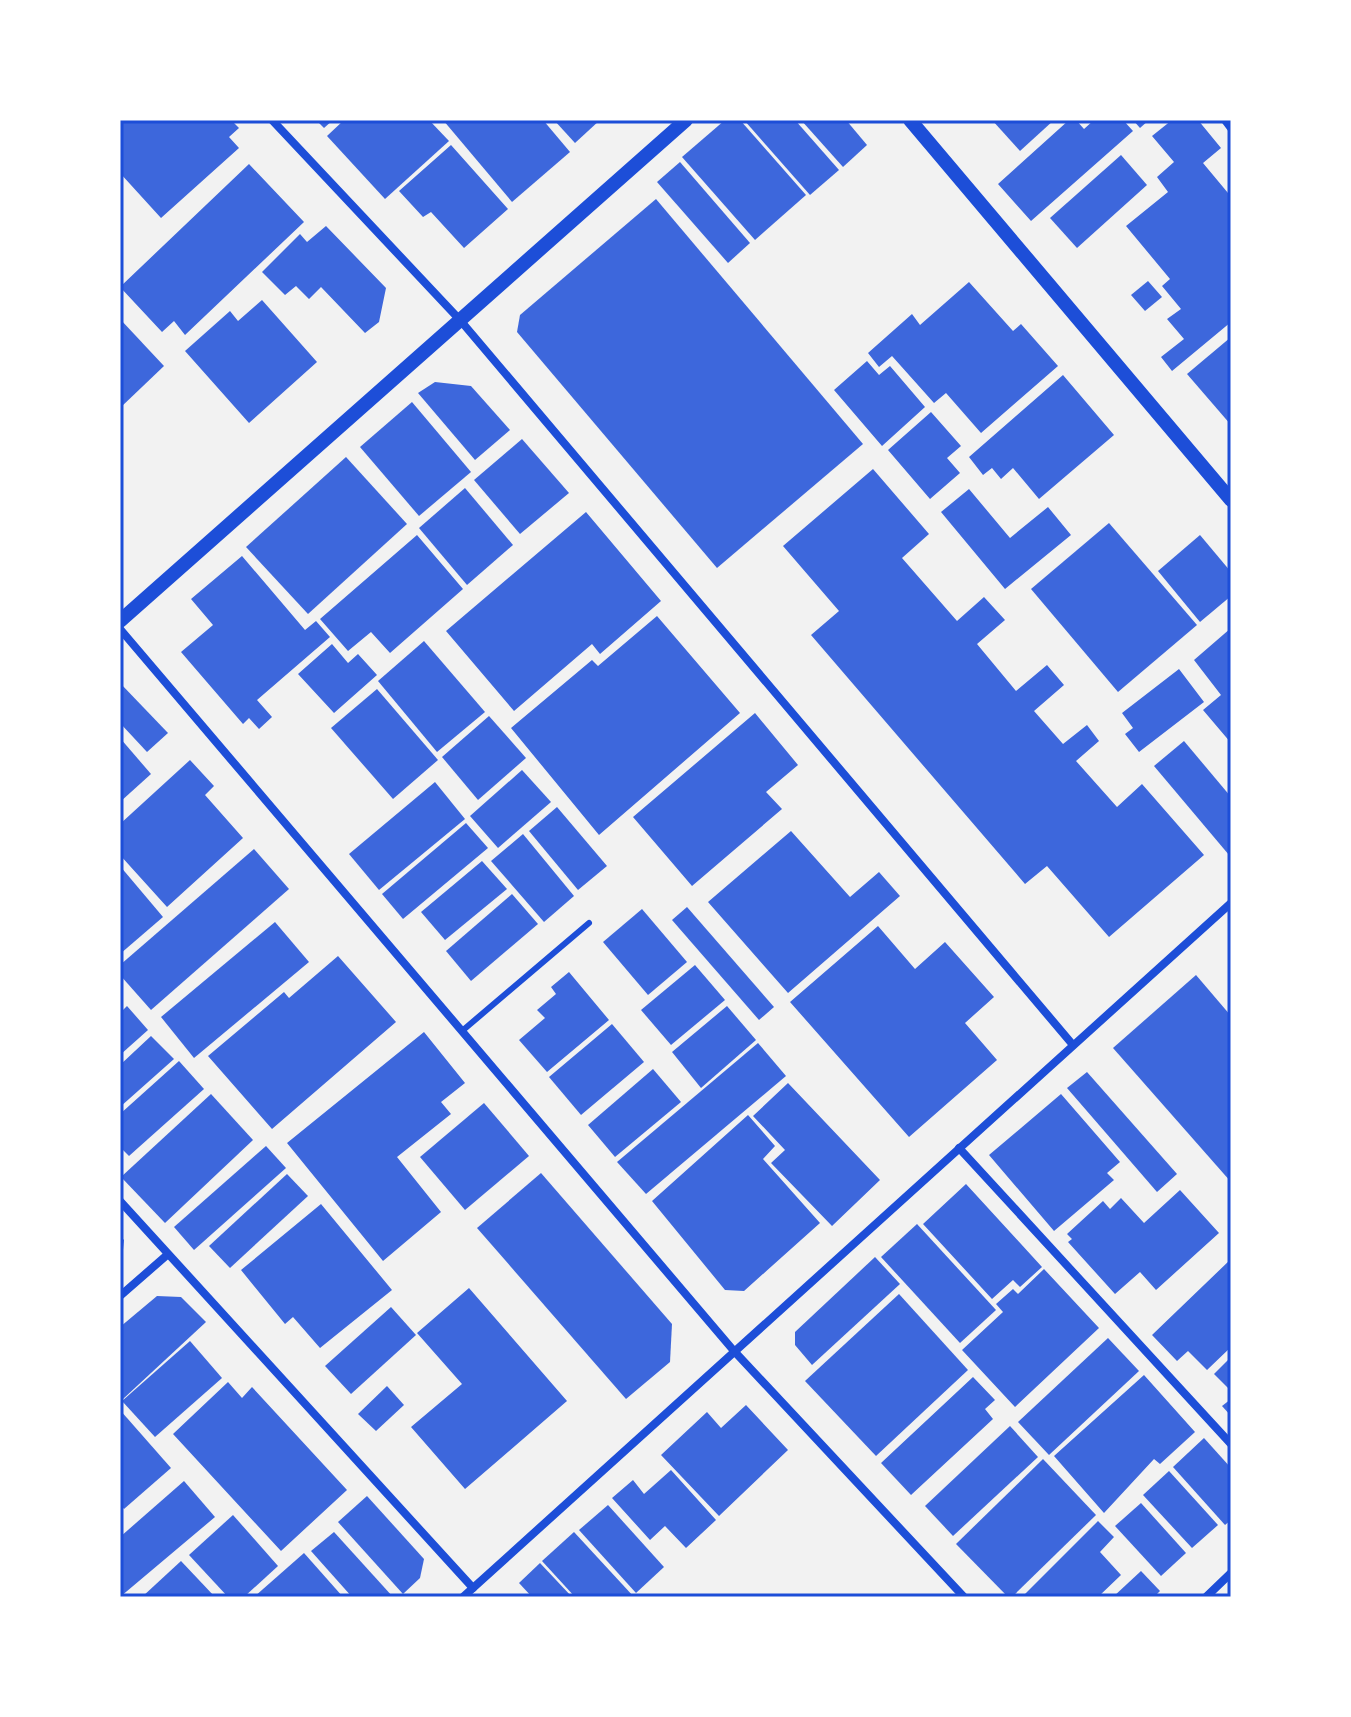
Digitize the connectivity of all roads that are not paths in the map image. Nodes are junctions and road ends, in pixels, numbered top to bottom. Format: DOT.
graph roads {
  1 [pos="272,120"];
  2 [pos="686,120"];
  3 [pos="910,120"];
  4 [pos="1225,120"];
  5 [pos="1231,128"];
  6 [pos="460,320"];
  7 [pos="1231,500"];
  8 [pos="120,621"];
  9 [pos="120,629"];
  10 [pos="1231,903"];
  11 [pos="589,923"];
  12 [pos="462,1031"];
  13 [pos="1073,1045"];
  14 [pos="959,1148"];
  15 [pos="120,1201"];
  16 [pos="167,1255"];
  17 [pos="120,1296"];
  18 [pos="734,1351"];
  19 [pos="1231,1444"];
  20 [pos="1231,1573"];
  21 [pos="473,1588"];
  22 [pos="463,1597"];
  23 [pos="964,1597"];
  24 [pos="1206,1597"];
  1 -- 6 [label="street"];
  2 -- 6 [label="street"];
  3 -- 7 [label="street"];
  4 -- 5 [label="street"];
  6 -- 8 [label="street"];
  6 -- 13 [label="street"];
  9 -- 12 [label="street"];
  10 -- 13 [label="street"];
  11 -- 12 [label="lane"];
  12 -- 18 [label="street"];
  13 -- 14 [label="street"];
  14 -- 18 [label="street"];
  14 -- 19 [label="street"];
  15 -- 16 [label="street"];
  16 -- 17 [label="street"];
  16 -- 21 [label="street"];
  18 -- 21 [label="street"];
  18 -- 23 [label="street"];
  20 -- 24 [label="street"];
  21 -- 22 [label="street"];
}
